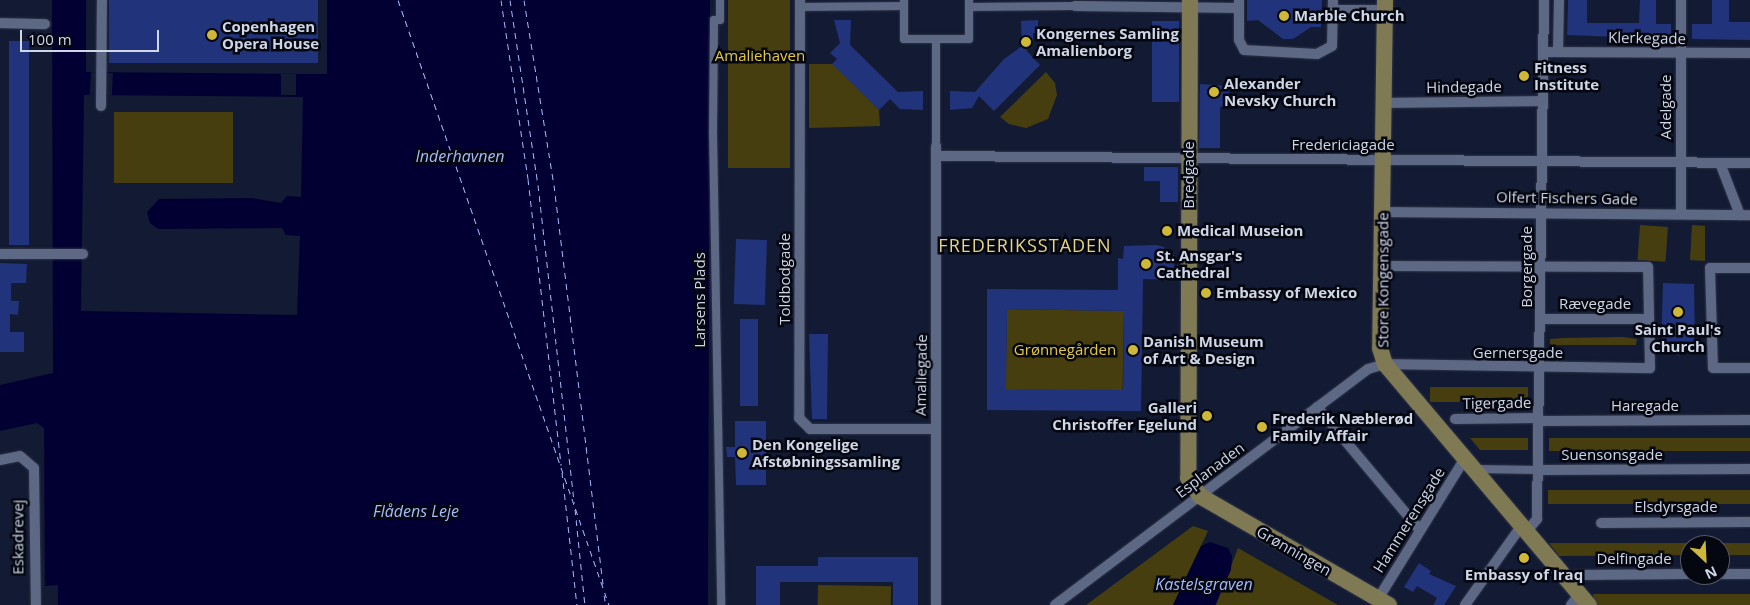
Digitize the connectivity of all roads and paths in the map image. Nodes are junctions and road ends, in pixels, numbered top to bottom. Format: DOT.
graph roads {
  1 [pos="102,0"];
  2 [pos="720,0"];
  3 [pos="1544,0"];
  4 [pos="1559,0"];
  5 [pos="1681,0"];
  6 [pos="800,3"];
  7 [pos="904,3"];
  8 [pos="969,3"];
  9 [pos="1190,3"];
  10 [pos="1239,4"];
  11 [pos="1385,4"];
  12 [pos="1333,5"];
  13 [pos="1075,6"];
  14 [pos="0,23"];
  15 [pos="45,24"];
  16 [pos="936,39"];
  17 [pos="1544,52"];
  18 [pos="1558,52"];
  19 [pos="1680,53"];
  20 [pos="1750,53"];
  21 [pos="1543,101"];
  22 [pos="1386,103"];
  23 [pos="101,104"];
  24 [pos="936,146"];
  25 [pos="936,156"];
  26 [pos="1190,158"];
  27 [pos="1384,160"];
  28 [pos="1543,161"];
  29 [pos="1681,162"];
  30 [pos="1720,163"];
  31 [pos="1750,163"];
  32 [pos="1383,212"];
  33 [pos="1542,213"];
  34 [pos="1681,214"];
  35 [pos="1745,215"];
  36 [pos="0,254"];
  37 [pos="83,254"];
  38 [pos="1382,266"];
  39 [pos="1541,266"];
  40 [pos="1750,268"];
  41 [pos="1649,318"];
  42 [pos="1541,319"];
  43 [pos="1385,364"];
  44 [pos="1540,368"];
  45 [pos="1750,368"];
  46 [pos="1318,407"];
  47 [pos="1455,419"];
  48 [pos="1539,420"];
  49 [pos="1750,420"];
  50 [pos="935,429"];
  51 [pos="0,460"];
  52 [pos="1469,463"];
  53 [pos="1538,470"];
  54 [pos="1750,470"];
  55 [pos="1200,496"];
  56 [pos="1750,522"];
  57 [pos="1601,523"];
  58 [pos="1524,528"];
  59 [pos="1420,530"];
  60 [pos="1680,574"];
  61 [pos="1730,574"];
  62 [pos="1750,574"];
  63 [pos="1577,575"];
  64 [pos="1580,601"];
  65 [pos="1383,602"];
  66 [pos="36,605"];
  67 [pos="721,605"];
  68 [pos="936,605"];
  69 [pos="1055,605"];
  70 [pos="1465,605"];
  1 -- 23 [label="street"];
  2 -- 67 [label="street, Larsens Plads"];
  3 -- 17 [label="street, Borgergade"];
  4 -- 18 [label="street"];
  5 -- 19 [label="street, Adelgade"];
  6 -- 7 [label="street"];
  6 -- 50 [label="street, Toldbodgade"];
  7 -- 16 [label="street"];
  8 -- 13 [label="street"];
  8 -- 16 [label="street"];
  9 -- 10 [label="street"];
  9 -- 13 [label="street"];
  9 -- 26 [label="main road, Bredgade"];
  10 -- 12 [label="street"];
  11 -- 12 [label="street"];
  11 -- 22 [label="main road, Store Kongensgade"];
  14 -- 15 [label="street"];
  16 -- 24 [label="street"];
  17 -- 18 [label="street, Klerkegade"];
  17 -- 21 [label="street, Borgergade"];
  18 -- 19 [label="street, Klerkegade"];
  19 -- 20 [label="street, Klerkegade"];
  19 -- 29 [label="street, Adelgade"];
  21 -- 22 [label="street, Hindegade"];
  21 -- 28 [label="street, Borgergade"];
  22 -- 27 [label="main road, Store Kongensgade"];
  24 -- 25 [label="street, Amaliegade"];
  25 -- 26 [label="street, Fredericiagade"];
  25 -- 50 [label="street, Amaliegade"];
  26 -- 27 [label="street, Fredericiagade"];
  26 -- 55 [label="main road, Bredgade"];
  27 -- 28 [label="street, Fredericiagade"];
  27 -- 32 [label="main road, Store Kongensgade"];
  28 -- 29 [label="street, Fredericiagade"];
  28 -- 33 [label="street, Borgergade"];
  29 -- 30 [label="street, Fredericiagade"];
  29 -- 34 [label="street, Adelgade"];
  30 -- 31 [label="street, Fredericiagade"];
  30 -- 35 [label="street"];
  32 -- 33 [label="street, Olfert Fischers Gade"];
  32 -- 38 [label="main road, Store Kongensgade"];
  33 -- 34 [label="street, Olfert Fischers Gade"];
  33 -- 39 [label="street, Borgergade"];
  34 -- 35 [label="street, Olfert Fischers Gade"];
  36 -- 37 [label="street"];
  38 -- 39 [label="street"];
  38 -- 43 [label="main road, Store Kongensgade"];
  39 -- 41 [label="street"];
  39 -- 42 [label="street, Borgergade"];
  40 -- 45 [label="street"];
  41 -- 42 [label="street, Rævegade"];
  41 -- 44 [label="street, Gernersgade"];
  42 -- 44 [label="street, Borgergade"];
  43 -- 44 [label="street, Gernersgade"];
  43 -- 46 [label="street, Esplanaden"];
  43 -- 52 [label="main road, Store Kongensgade"];
  44 -- 48 [label="street, Borgergade"];
  46 -- 55 [label="street, Esplanaden"];
  46 -- 59 [label="street"];
  47 -- 48 [label="street, Tigergade"];
  48 -- 49 [label="street, Haregade"];
  48 -- 53 [label="street, Borgergade"];
  50 -- 68 [label="street, Amaliegade"];
  51 -- 66 [label="street, Eskadrevej"];
  52 -- 53 [label="street, Suensonsgade"];
  52 -- 58 [label="main road, Store Kongensgade"];
  52 -- 59 [label="street, Hammerensgade"];
  53 -- 54 [label="street, Suensonsgade"];
  53 -- 58 [label="street, Borgergade"];
  55 -- 65 [label="main road, Grønningen"];
  55 -- 69 [label="street, Esplanaden"];
  56 -- 57 [label="street, Elsdyrsgade"];
  58 -- 64 [label="main road, Store Kongensgade"];
  58 -- 70 [label="street, Borgergade"];
  59 -- 65 [label="street, Hammerensgade"];
  60 -- 63 [label="street, Delfingade"];
  61 -- 62 [label="street"];
}
